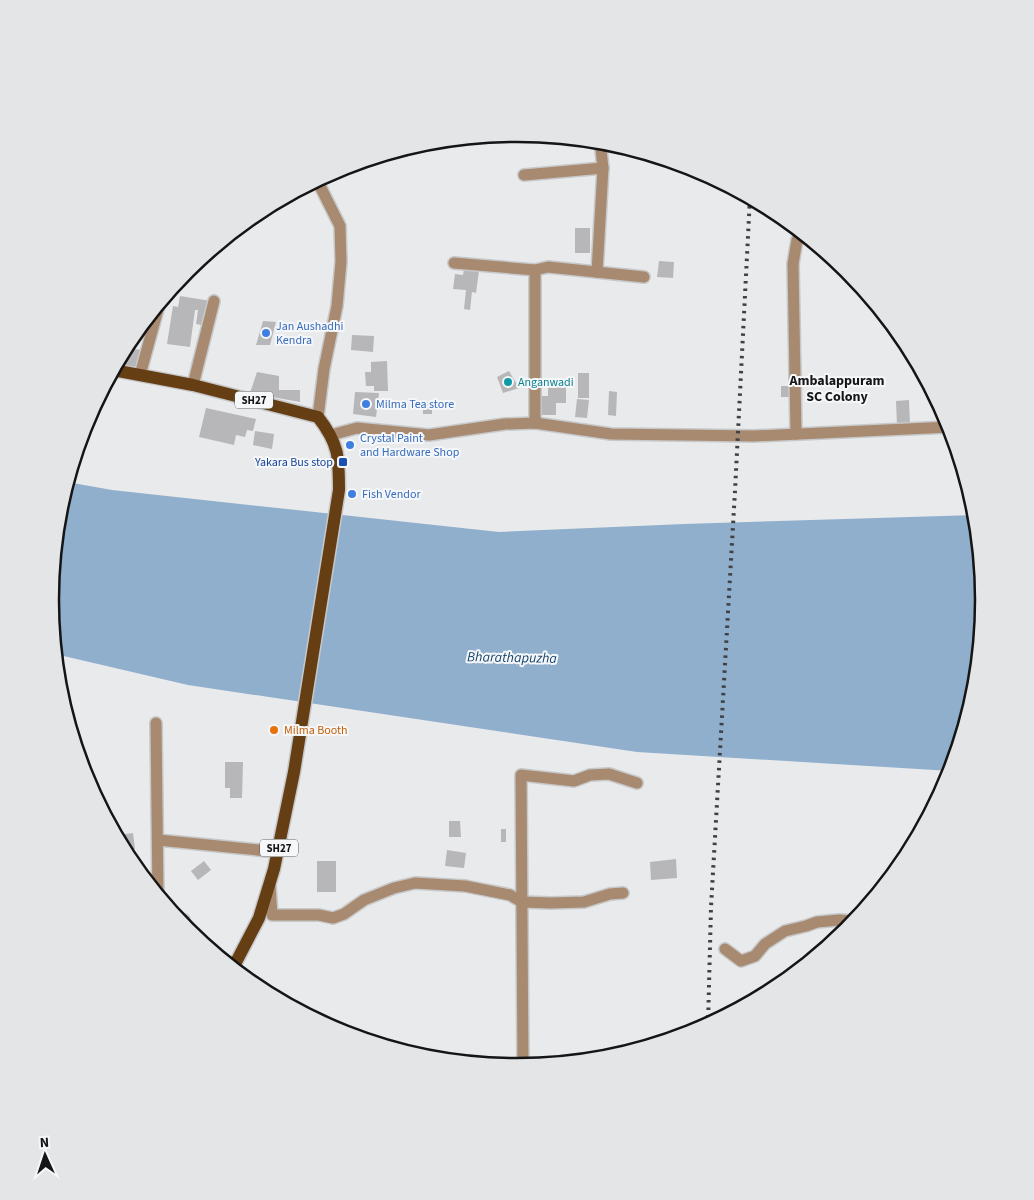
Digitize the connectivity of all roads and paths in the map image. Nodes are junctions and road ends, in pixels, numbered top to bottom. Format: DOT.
graph roads {
  1 [pos="601,150"];
  2 [pos="603,168"];
  3 [pos="524,175"];
  4 [pos="320,186"];
  5 [pos="800,239"];
  6 [pos="454,263"];
  7 [pos="535,270"];
  8 [pos="597,272"];
  9 [pos="644,277"];
  10 [pos="214,301"];
  11 [pos="156,318"];
  12 [pos="120,371"];
  13 [pos="140,375"];
  14 [pos="194,385"];
  15 [pos="318,417"];
  16 [pos="535,423"];
  17 [pos="941,427"];
  18 [pos="796,434"];
  19 [pos="331,435"];
  20 [pos="156,723"];
  21 [pos="638,783"];
  22 [pos="158,840"];
  23 [pos="278,852"];
  24 [pos="270,881"];
  25 [pos="158,885"];
  26 [pos="623,894"];
  27 [pos="522,902"];
  28 [pos="844,921"];
  29 [pos="725,949"];
  30 [pos="236,962"];
  31 [pos="524,1058"];
  1 -- 2 [label="street"];
  2 -- 3 [label="street"];
  2 -- 8 [label="street"];
  4 -- 15 [label="street"];
  5 -- 18 [label="street"];
  6 -- 7 [label="street"];
  7 -- 8 [label="street"];
  7 -- 16 [label="street"];
  8 -- 9 [label="street"];
  10 -- 14 [label="street"];
  11 -- 13 [label="street"];
  12 -- 13 [label="main road, SH27"];
  13 -- 14 [label="main road, SH27"];
  14 -- 15 [label="main road, SH27"];
  15 -- 19 [label="main road, SH27"];
  16 -- 18 [label="street"];
  16 -- 19 [label="street"];
  17 -- 18 [label="street"];
  19 -- 23 [label="main road, SH27"];
  20 -- 22 [label="street"];
  21 -- 27 [label="street"];
  22 -- 23 [label="street"];
  22 -- 25 [label="street"];
  23 -- 24 [label="main road, SH27"];
  24 -- 27 [label="street"];
  24 -- 30 [label="main road, SH27"];
  26 -- 27 [label="street"];
  27 -- 31 [label="street"];
  28 -- 29 [label="street"];
}
